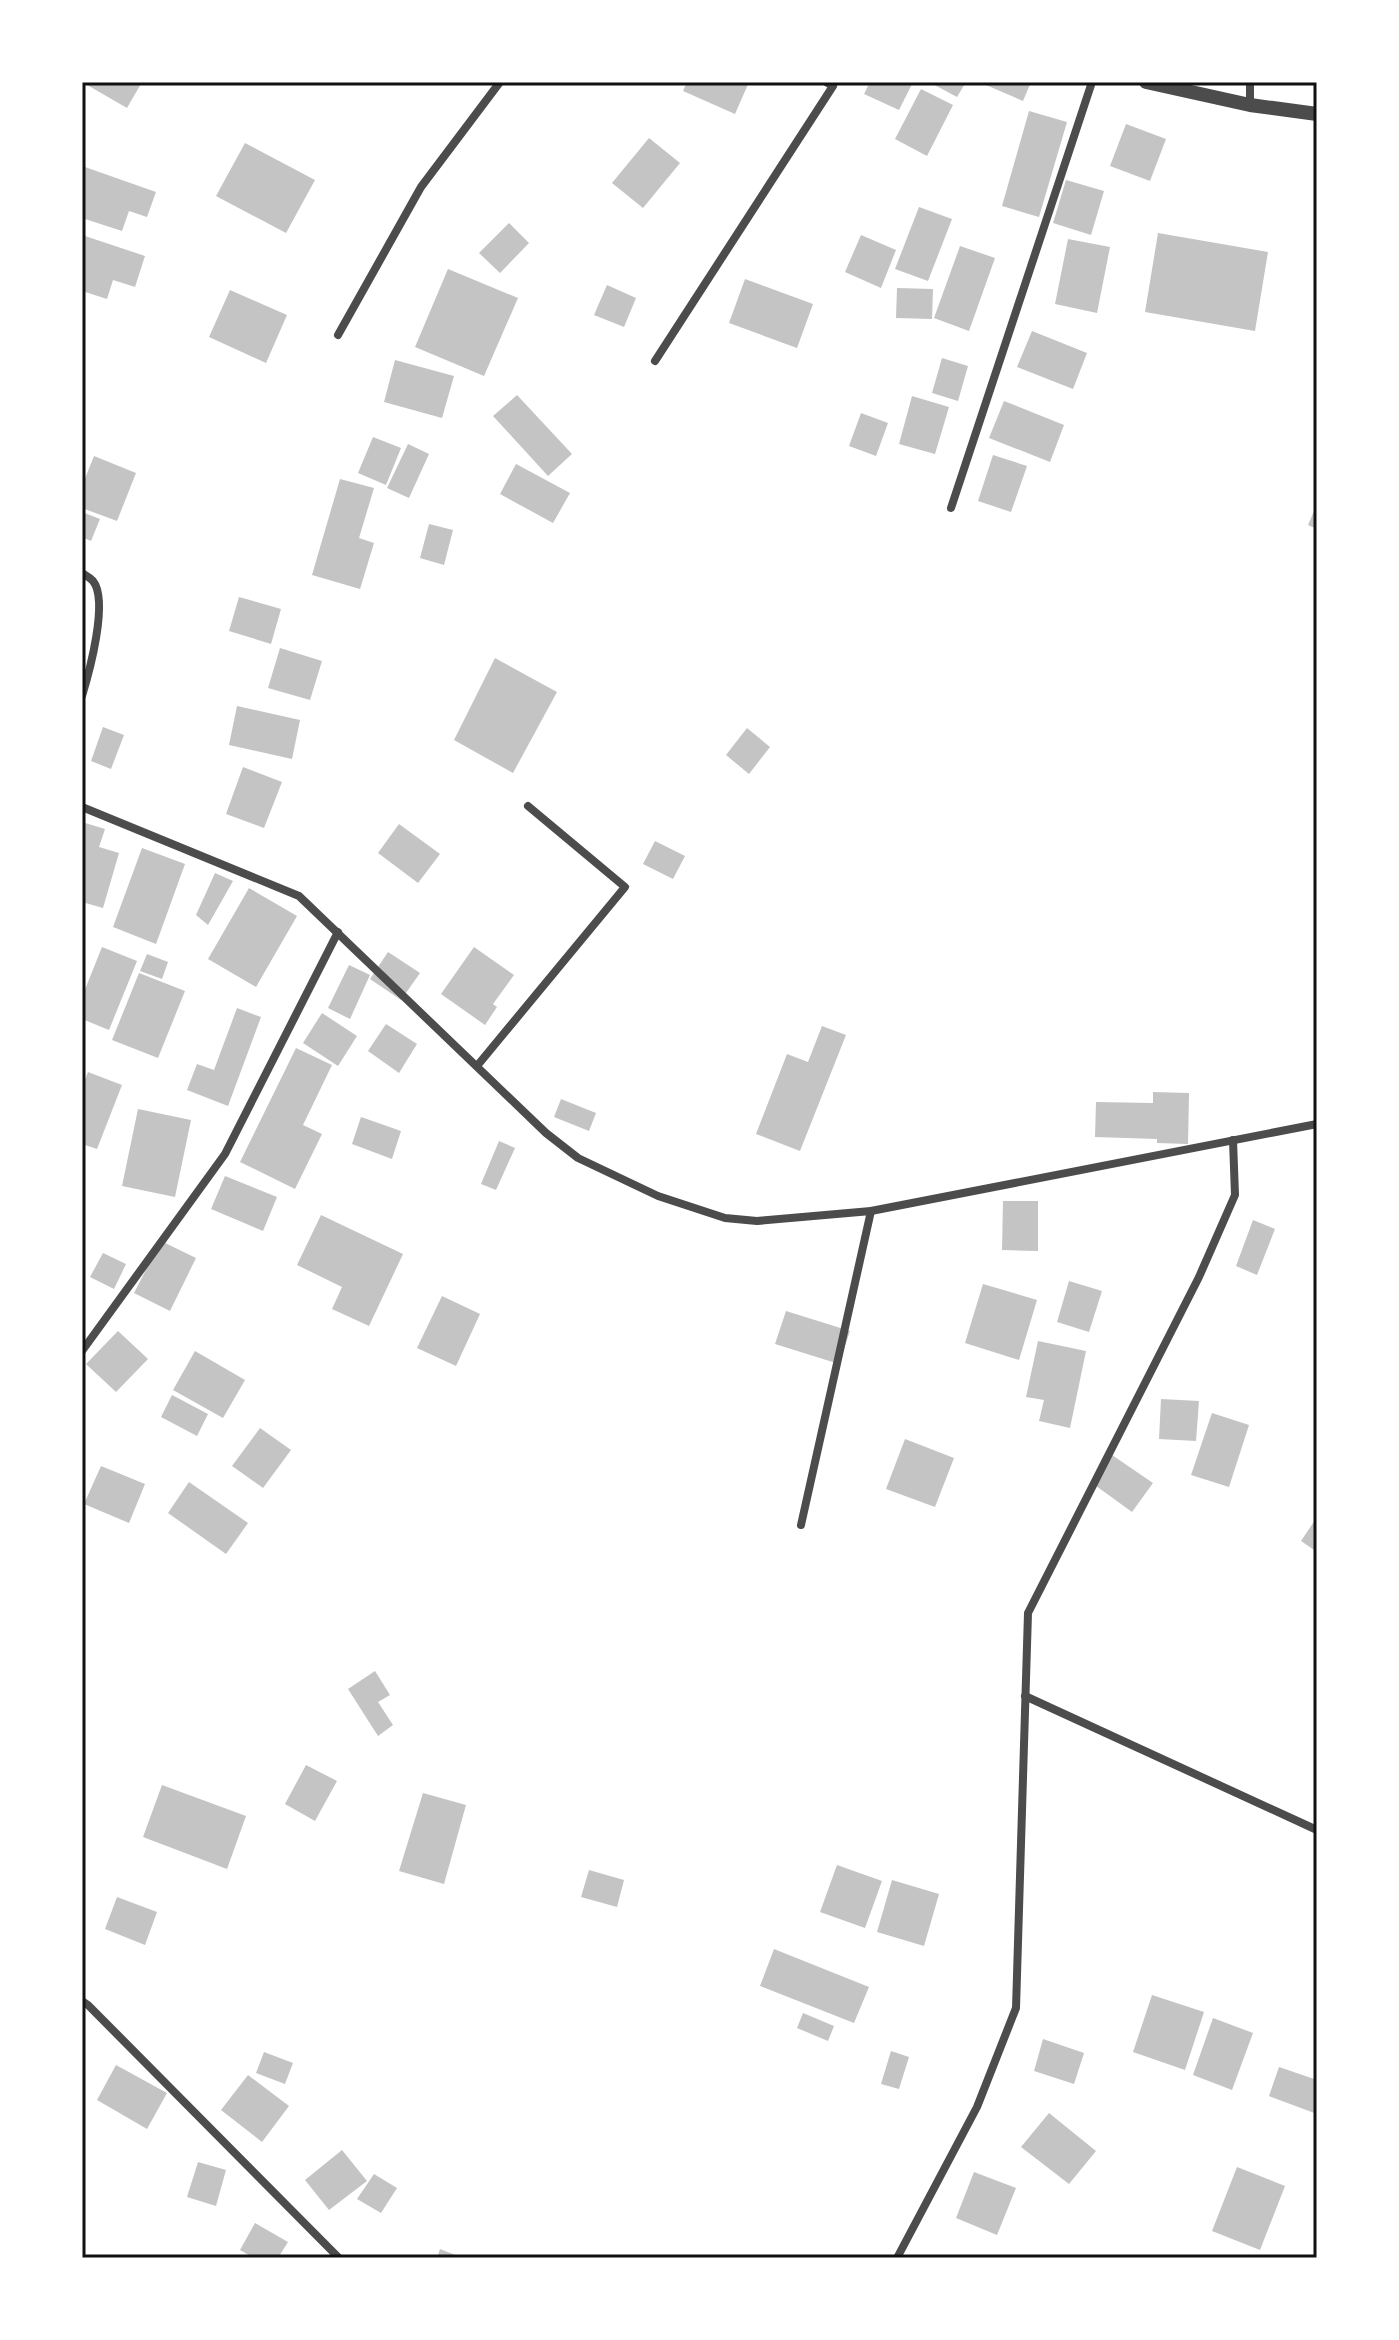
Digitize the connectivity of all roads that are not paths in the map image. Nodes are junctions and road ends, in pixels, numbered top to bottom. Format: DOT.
graph roads {
  1 [pos="500,82"];
  2 [pos="826,82"];
  3 [pos="1092,82"];
  4 [pos="1146,82"];
  5 [pos="1250,82"];
  6 [pos="1250,105"];
  7 [pos="1317,114"];
  8 [pos="338,335"];
  9 [pos="655,361"];
  10 [pos="951,508"];
  11 [pos="82,573"];
  12 [pos="82,696"];
  13 [pos="528,806"];
  14 [pos="82,807"];
  15 [pos="338,932"];
  16 [pos="477,1066"];
  17 [pos="1317,1124"];
  18 [pos="1233,1140"];
  19 [pos="871,1211"];
  20 [pos="87,1337"];
  21 [pos="82,1351"];
  22 [pos="801,1525"];
  23 [pos="1025,1696"];
  24 [pos="1317,1830"];
  25 [pos="82,2001"];
  26 [pos="339,2258"];
  27 [pos="897,2258"];
  1 -- 8 [label="street"];
  2 -- 9 [label="street"];
  3 -- 10 [label="street"];
  4 -- 6 [label="street"];
  5 -- 6 [label="street"];
  6 -- 7 [label="street"];
  11 -- 12 [label="street"];
  13 -- 16 [label="street"];
  14 -- 15 [label="street"];
  15 -- 16 [label="street"];
  15 -- 20 [label="street"];
  16 -- 19 [label="street"];
  17 -- 18 [label="street"];
  18 -- 19 [label="street"];
  18 -- 23 [label="street"];
  19 -- 22 [label="street"];
  20 -- 21 [label="street"];
  23 -- 24 [label="street"];
  23 -- 27 [label="street"];
  25 -- 26 [label="street"];
}
